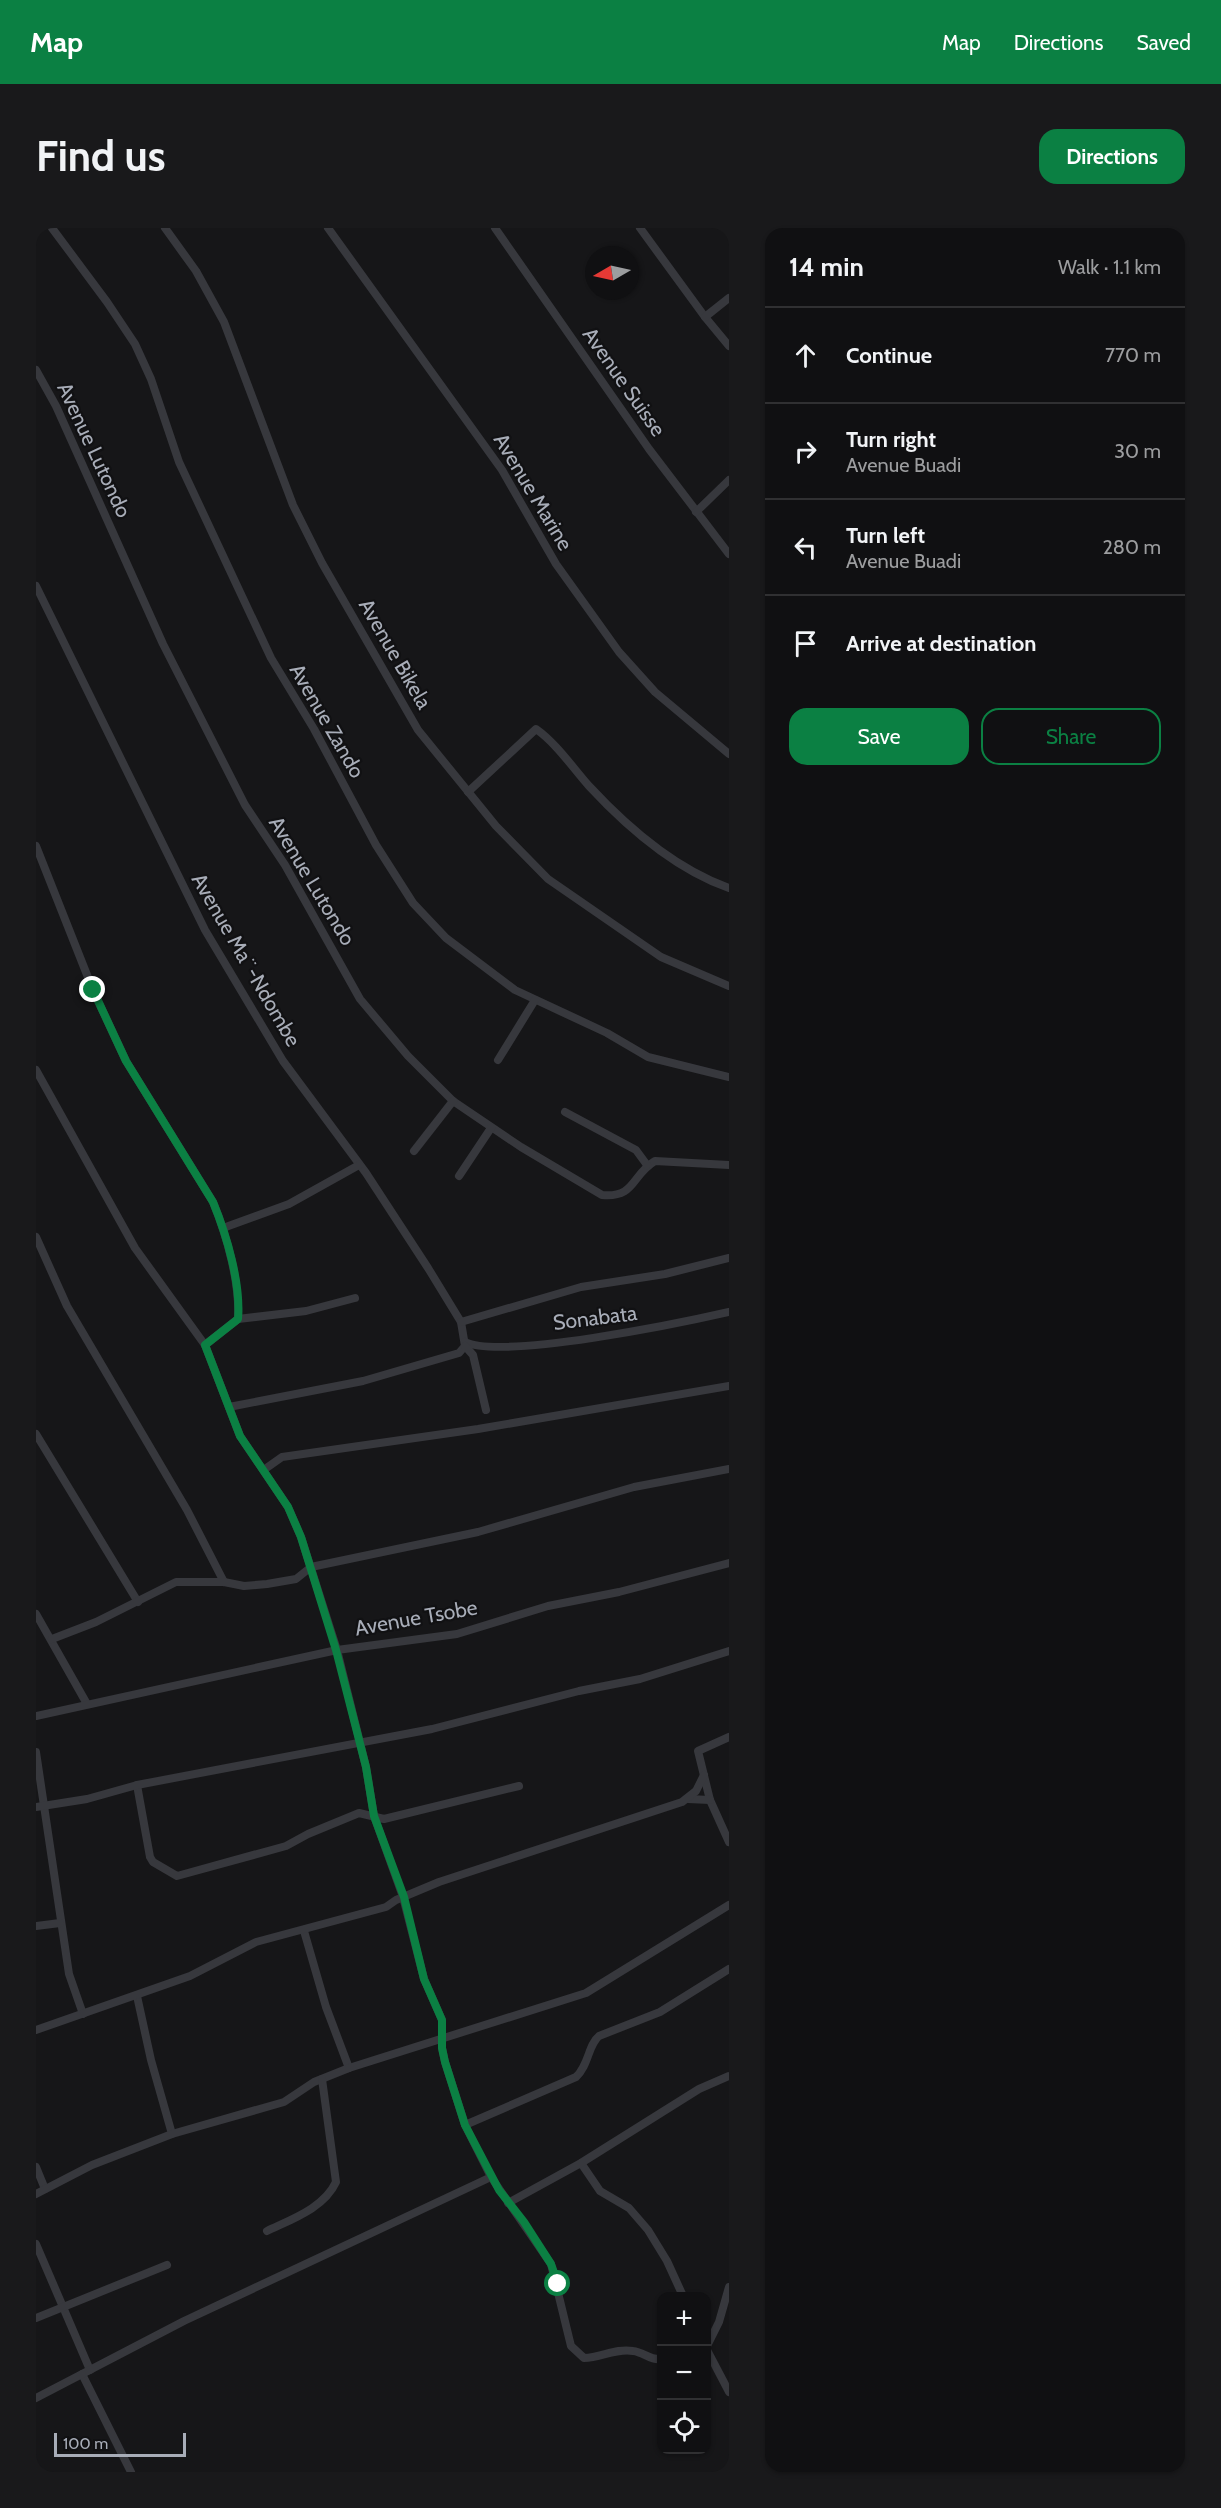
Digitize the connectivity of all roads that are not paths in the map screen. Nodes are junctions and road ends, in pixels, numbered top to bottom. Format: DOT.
graph roads {
  1 [pos="52,228"];
  2 [pos="165,228"];
  3 [pos="328,228"];
  4 [pos="495,228"];
  5 [pos="640,228"];
  6 [pos="729,298"];
  7 [pos="705,317"];
  8 [pos="729,346"];
  9 [pos="36,370"];
  10 [pos="729,480"];
  11 [pos="696,512"];
  12 [pos="729,554"];
  13 [pos="36,586"];
  14 [pos="729,754"];
  15 [pos="468,792"];
  16 [pos="36,846"];
  17 [pos="729,888"];
  18 [pos="729,986"];
  19 [pos="536,1000"];
  20 [pos="498,1060"];
  21 [pos="36,1070"];
  22 [pos="729,1077"];
  23 [pos="453,1101"];
  24 [pos="565,1112"];
  25 [pos="491,1128"];
  26 [pos="414,1151"];
  27 [pos="359,1165"];
  28 [pos="647,1165"];
  29 [pos="729,1165"];
  30 [pos="459,1176"];
  31 [pos="224,1228"];
  32 [pos="36,1238"];
  33 [pos="729,1258"];
  34 [pos="355,1298"];
  35 [pos="729,1312"];
  36 [pos="238,1319"];
  37 [pos="462,1326"];
  38 [pos="465,1344"];
  39 [pos="205,1345"];
  40 [pos="729,1386"];
  41 [pos="229,1407"];
  42 [pos="486,1410"];
  43 [pos="36,1434"];
  44 [pos="265,1469"];
  45 [pos="729,1469"];
  46 [pos="729,1563"];
  47 [pos="311,1567"];
  48 [pos="224,1582"];
  49 [pos="138,1602"];
  50 [pos="36,1614"];
  51 [pos="52,1639"];
  52 [pos="336,1650"];
  53 [pos="729,1651"];
  54 [pos="87,1704"];
  55 [pos="36,1716"];
  56 [pos="729,1737"];
  57 [pos="360,1744"];
  58 [pos="36,1752"];
  59 [pos="704,1775"];
  60 [pos="137,1785"];
  61 [pos="519,1786"];
  62 [pos="688,1799"];
  63 [pos="711,1800"];
  64 [pos="40,1807"];
  65 [pos="374,1816"];
  66 [pos="729,1842"];
  67 [pos="404,1897"];
  68 [pos="729,1905"];
  69 [pos="60,1923"];
  70 [pos="36,1926"];
  71 [pos="303,1931"];
  72 [pos="729,1969"];
  73 [pos="137,1996"];
  74 [pos="84,2014"];
  75 [pos="36,2030"];
  76 [pos="442,2037"];
  77 [pos="349,2068"];
  78 [pos="729,2076"];
  79 [pos="322,2079"];
  80 [pos="465,2125"];
  81 [pos="172,2134"];
  82 [pos="581,2163"];
  83 [pos="36,2168"];
  84 [pos="491,2177"];
  85 [pos="45,2189"];
  86 [pos="36,2194"];
  87 [pos="508,2203"];
  88 [pos="267,2231"];
  89 [pos="36,2244"];
  90 [pos="167,2265"];
  91 [pos="729,2287"];
  92 [pos="681,2292"];
  93 [pos="61,2308"];
  94 [pos="36,2318"];
  95 [pos="708,2346"];
  96 [pos="711,2356"];
  97 [pos="657,2359"];
  98 [pos="86,2372"];
  99 [pos="729,2392"];
  100 [pos="36,2398"];
  101 [pos="131,2472"];
  1 -- 19 [label="street, Avenue Zando"];
  2 -- 15 [label="street, Avenue Bikela"];
  3 -- 14 [label="street, Avenue Marine"];
  4 -- 11 [label="street, Avenue Suisse"];
  5 -- 7 [label="street"];
  6 -- 7 [label="street"];
  7 -- 8 [label="street"];
  9 -- 23 [label="street, Avenue Lutondo"];
  10 -- 11 [label="street"];
  11 -- 12 [label="street, Avenue Suisse"];
  13 -- 27 [label="street, Avenue Ma¨-Ndombe"];
  15 -- 17 [label="street"];
  15 -- 18 [label="street, Avenue Bikela"];
  16 -- 31 [label="street"];
  19 -- 20 [label="street"];
  19 -- 22 [label="street, Avenue Zando"];
  21 -- 39 [label="street"];
  23 -- 25 [label="street, Avenue Lutondo"];
  23 -- 26 [label="street"];
  24 -- 28 [label="street"];
  25 -- 28 [label="street, Avenue Lutondo"];
  25 -- 30 [label="street"];
  27 -- 31 [label="street"];
  27 -- 37 [label="street, Avenue Ma¨-Ndombe"];
  28 -- 29 [label="street"];
  31 -- 36 [label="street"];
  32 -- 48 [label="street"];
  33 -- 37 [label="street"];
  34 -- 36 [label="street"];
  35 -- 38 [label="street, Sonabata"];
  36 -- 39 [label="street"];
  37 -- 38 [label="street"];
  38 -- 41 [label="street"];
  38 -- 42 [label="street"];
  39 -- 41 [label="street"];
  40 -- 44 [label="street"];
  41 -- 44 [label="street"];
  43 -- 49 [label="street"];
  44 -- 47 [label="street"];
  45 -- 47 [label="street"];
  46 -- 52 [label="street, Avenue Tsobe"];
  47 -- 48 [label="street"];
  47 -- 52 [label="street"];
  48 -- 49 [label="street"];
  49 -- 51 [label="street"];
  50 -- 51 [label="street"];
  51 -- 54 [label="street"];
  52 -- 54 [label="street, Avenue Tsobe"];
  52 -- 57 [label="street"];
  53 -- 57 [label="street"];
  54 -- 55 [label="street, Avenue Tsobe"];
  56 -- 59 [label="street"];
  57 -- 60 [label="street"];
  57 -- 65 [label="street"];
  58 -- 64 [label="street"];
  59 -- 62 [label="street"];
  59 -- 63 [label="street"];
  60 -- 64 [label="street"];
  60 -- 65 [label="street"];
  61 -- 65 [label="street"];
  62 -- 63 [label="street"];
  62 -- 67 [label="street"];
  63 -- 66 [label="street"];
  64 -- 69 [label="street"];
  65 -- 67 [label="street"];
  67 -- 71 [label="street"];
  67 -- 76 [label="street"];
  68 -- 76 [label="street"];
  69 -- 70 [label="street"];
  69 -- 74 [label="street"];
  71 -- 73 [label="street"];
  71 -- 77 [label="street"];
  72 -- 80 [label="street"];
  73 -- 74 [label="street"];
  73 -- 81 [label="street"];
  74 -- 75 [label="street"];
  76 -- 77 [label="street"];
  76 -- 80 [label="street"];
  77 -- 79 [label="street"];
  78 -- 82 [label="street"];
  79 -- 81 [label="street"];
  79 -- 88 [label="street"];
  80 -- 84 [label="street"];
  81 -- 85 [label="street"];
  82 -- 87 [label="street"];
  82 -- 92 [label="street"];
  83 -- 85 [label="street"];
  84 -- 87 [label="street"];
  84 -- 98 [label="street"];
  85 -- 86 [label="street"];
  87 -- 97 [label="street"];
  89 -- 93 [label="street"];
  90 -- 93 [label="street"];
  91 -- 95 [label="street"];
  93 -- 94 [label="street"];
  93 -- 98 [label="street"];
  96 -- 99 [label="street"];
  98 -- 100 [label="street"];
  98 -- 101 [label="street"];
}
